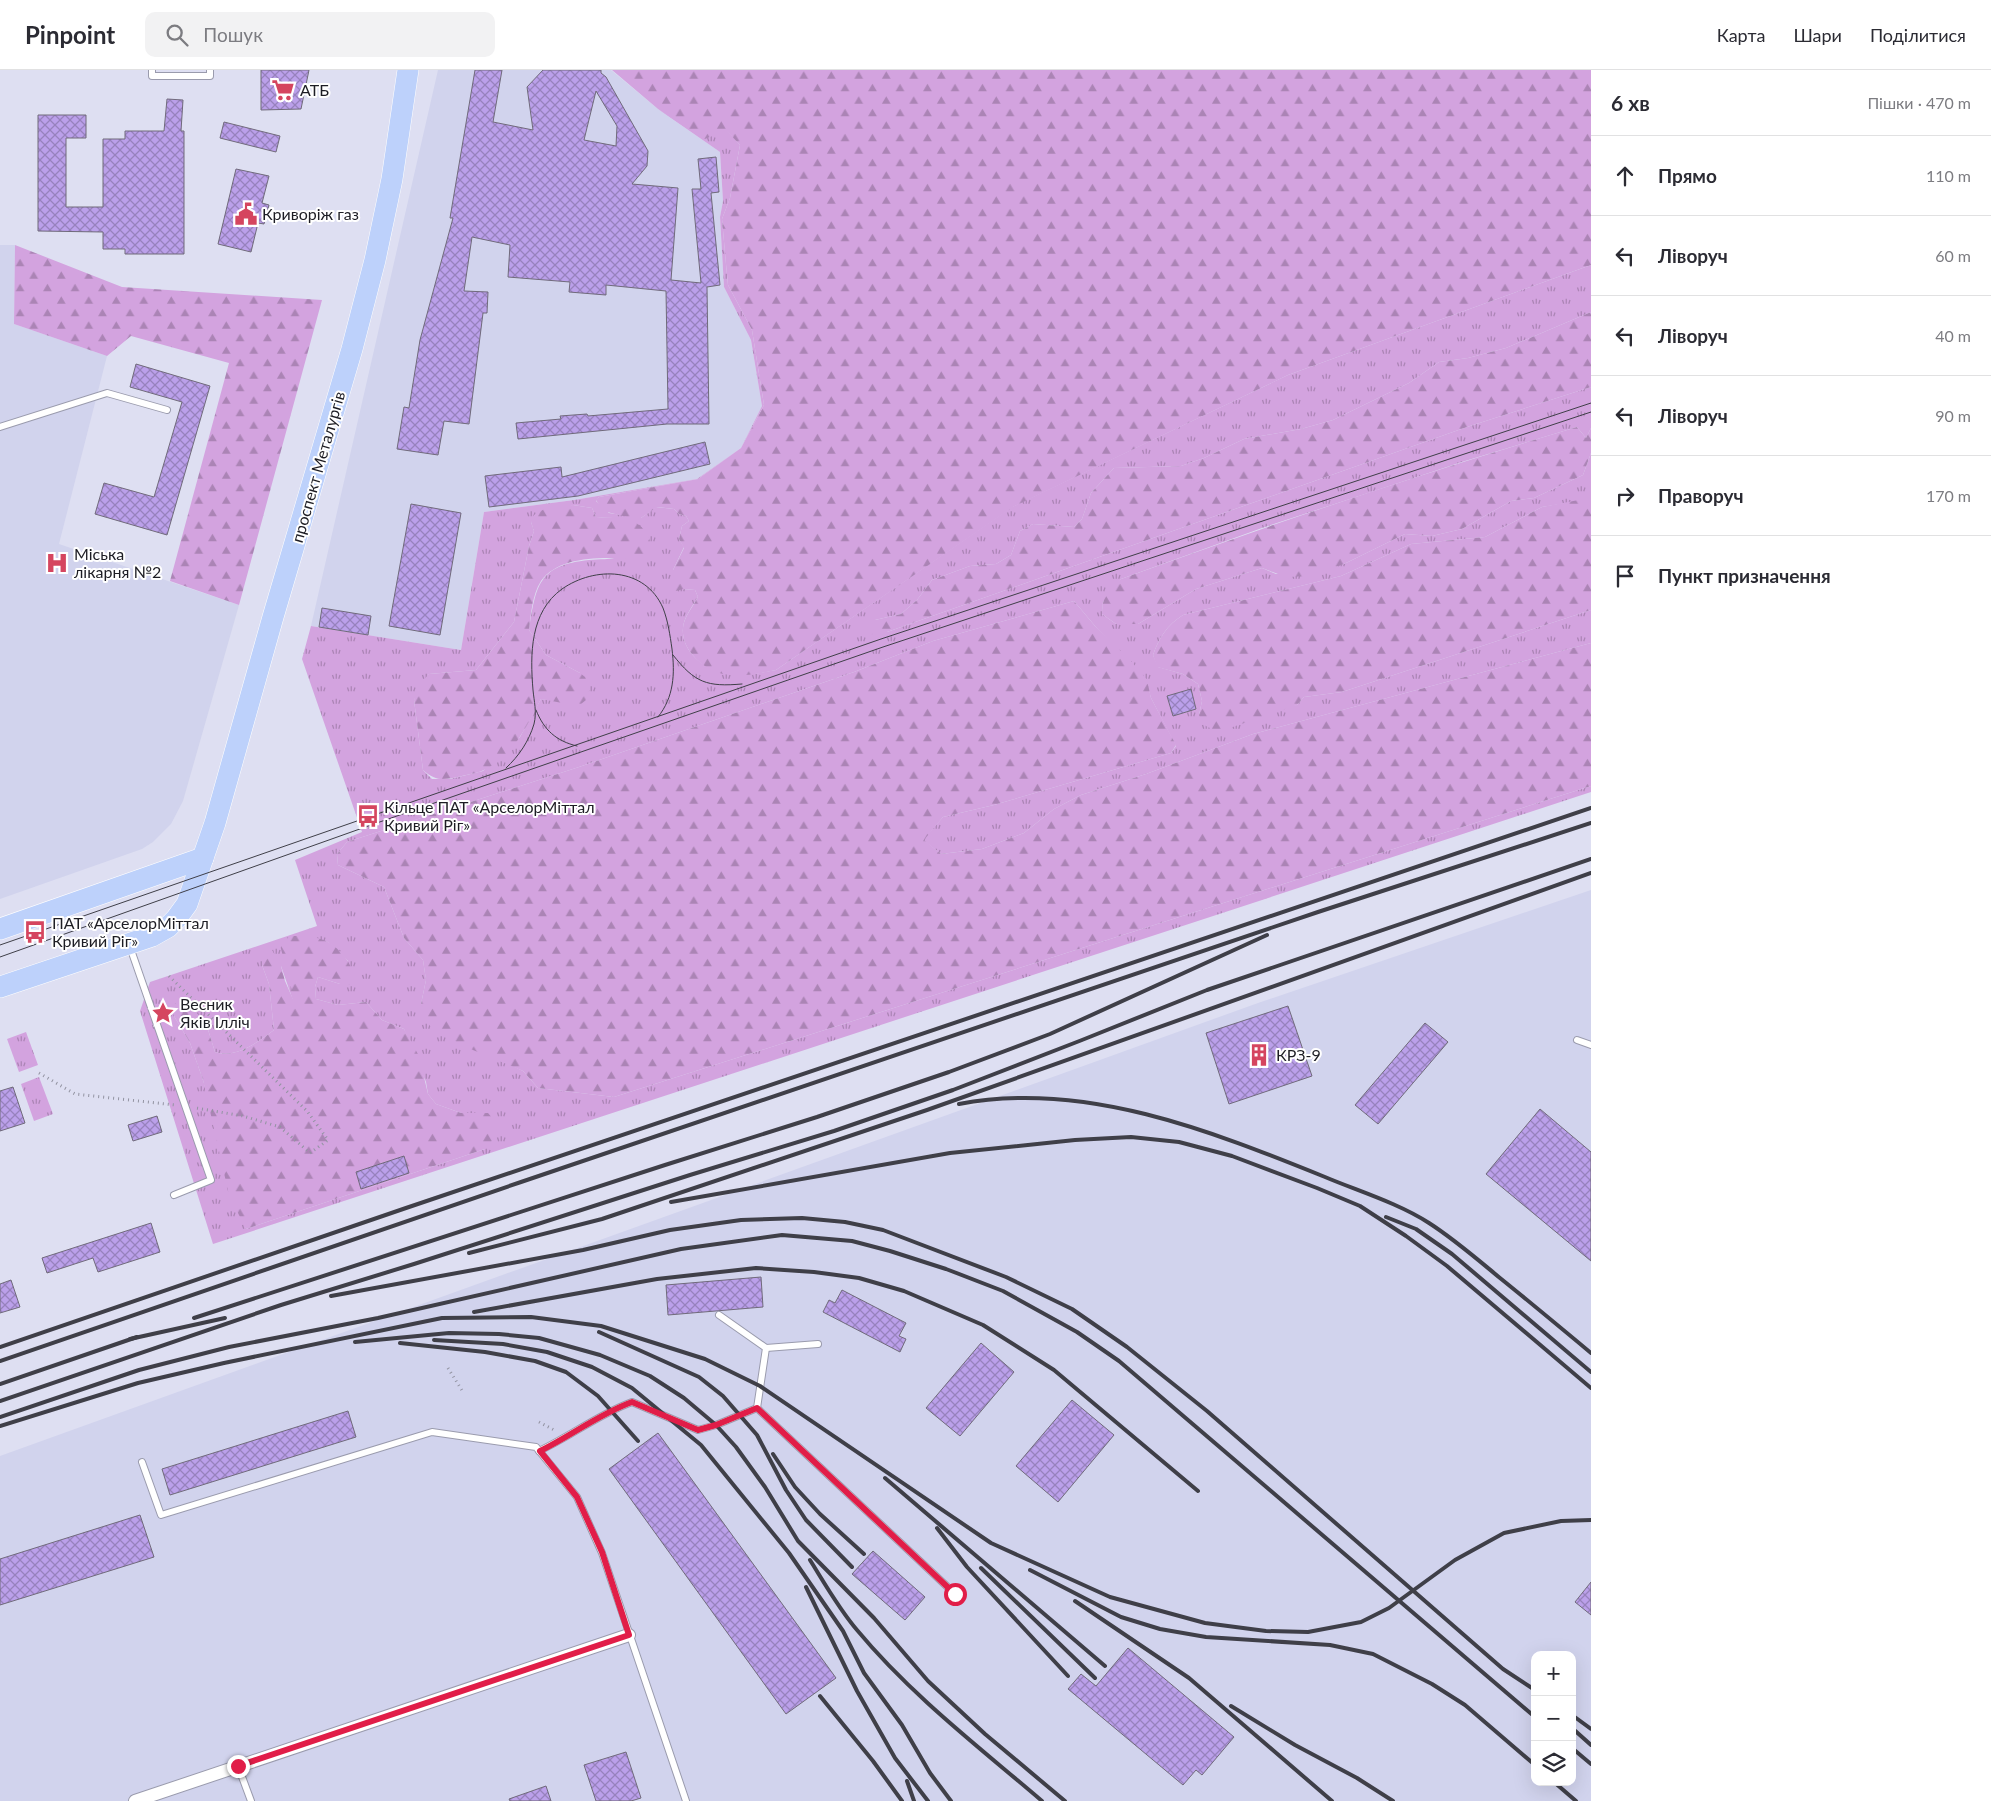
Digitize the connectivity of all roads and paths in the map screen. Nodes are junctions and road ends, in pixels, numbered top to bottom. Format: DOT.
graph roads {
  1 [pos="152,70"];
  2 [pos="210,70"];
  3 [pos="408,70"];
  4 [pos="167,410"];
  5 [pos="0,427"];
  6 [pos="203,858"];
  7 [pos="0,929"];
  8 [pos="129,944"];
  9 [pos="169,976"];
  10 [pos="0,988"];
  11 [pos="1577,1040"];
  12 [pos="1591,1045"];
  13 [pos="310,1153"];
  14 [pos="174,1195"];
  15 [pos="720,1315"];
  16 [pos="818,1344"];
  17 [pos="766,1348"];
  18 [pos="448,1368"];
  19 [pos="463,1392"];
  20 [pos="757,1408"];
  21 [pos="540,1451"];
  22 [pos="142,1462"];
  23 [pos="955,1594"];
  24 [pos="629,1635"];
  25 [pos="238,1766"];
  26 [pos="135,1801"];
  27 [pos="251,1801"];
  28 [pos="686,1801"];
  1 -- 2 [label="lane"];
  3 -- 6 [label="main road, проспект Металургів"];
  4 -- 5 [label="lane"];
  6 -- 7 [label="main road"];
  6 -- 8 [label="main road, проспект Металургів"];
  8 -- 10 [label="main road, проспект Металургів"];
  8 -- 14 [label="lane"];
  9 -- 13 [label="path"];
  11 -- 12 [label="lane"];
  15 -- 17 [label="lane"];
  16 -- 17 [label="lane"];
  17 -- 20 [label="lane"];
  18 -- 19 [label="path"];
  20 -- 21 [label="lane"];
  20 -- 23 [label="lane"];
  21 -- 22 [label="lane"];
  21 -- 24 [label="lane"];
  24 -- 25 [label="street"];
  24 -- 28 [label="lane"];
  25 -- 26 [label="street"];
  25 -- 27 [label="lane"];
}
